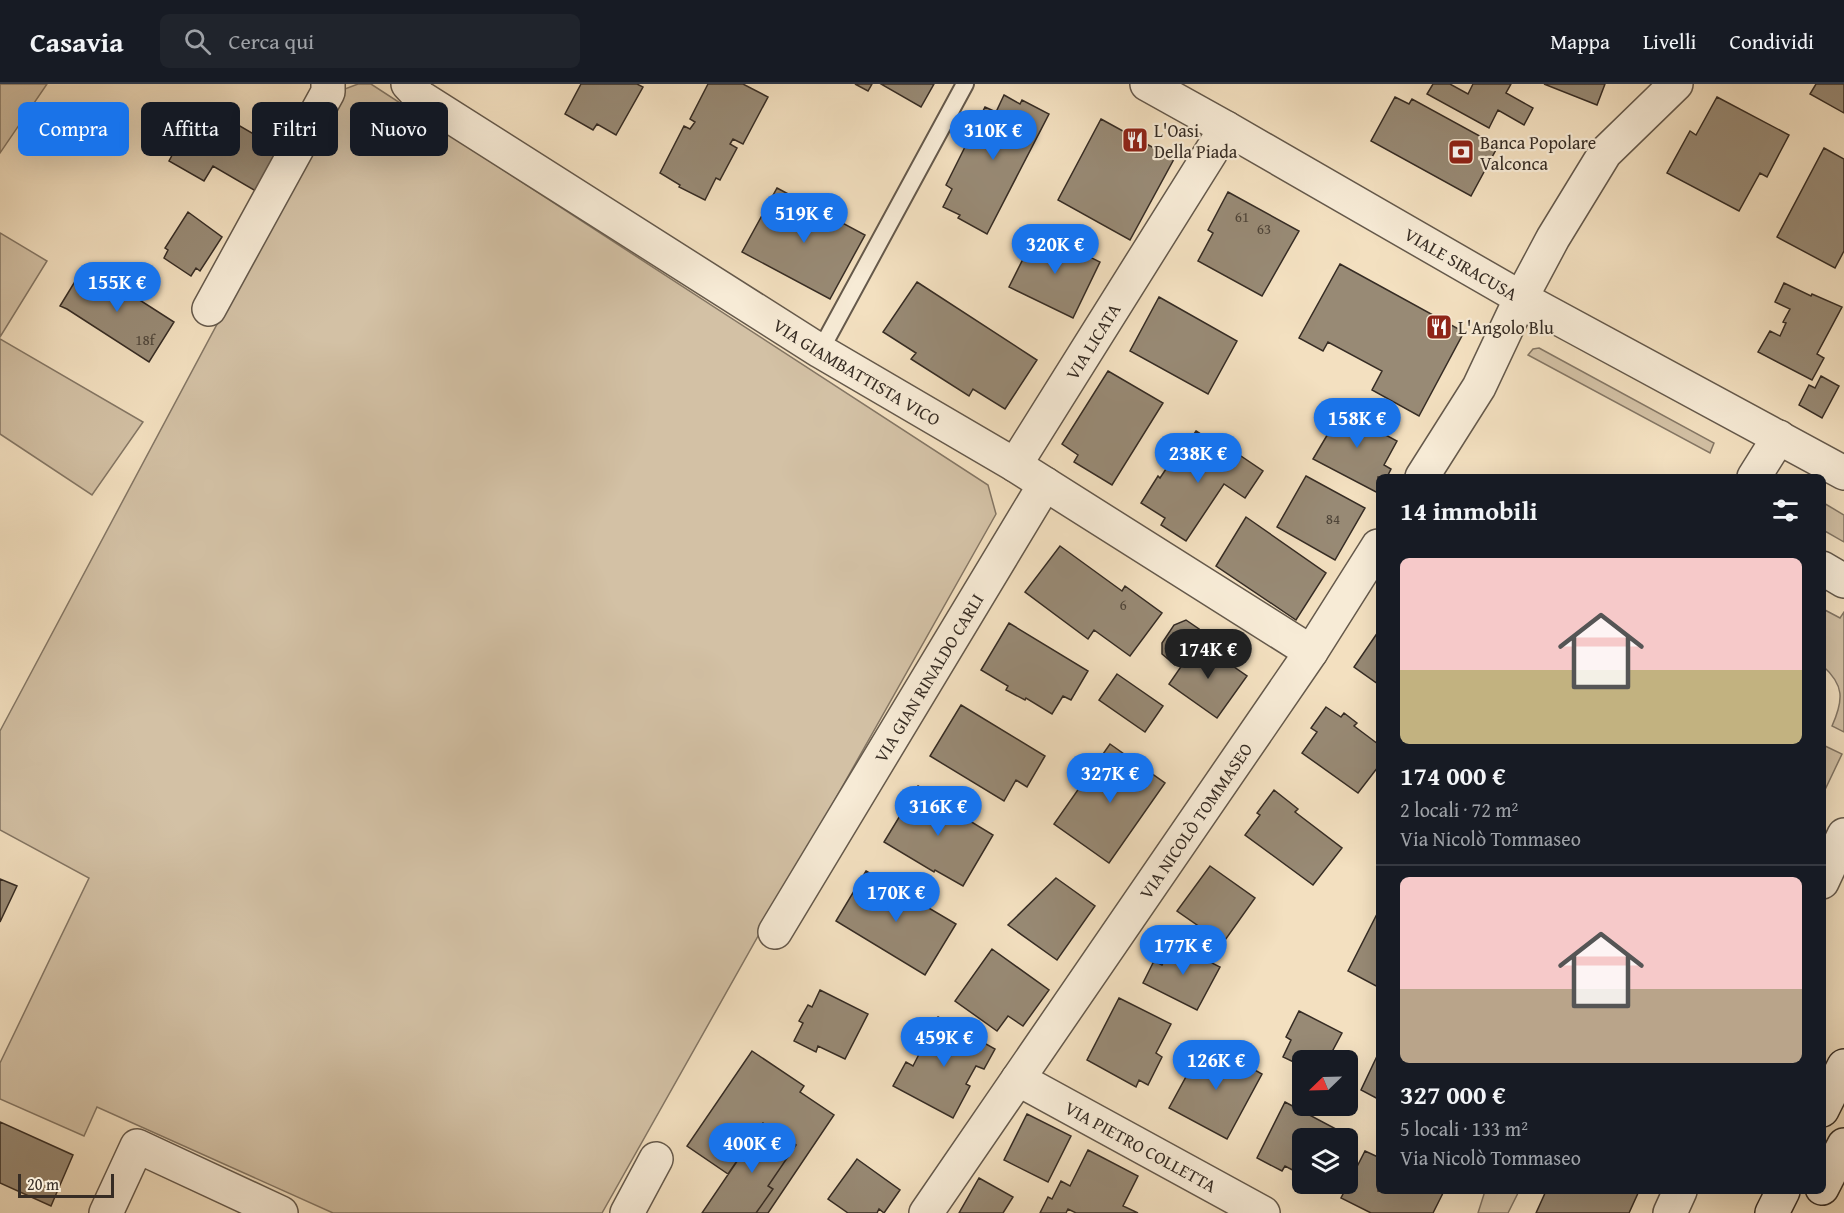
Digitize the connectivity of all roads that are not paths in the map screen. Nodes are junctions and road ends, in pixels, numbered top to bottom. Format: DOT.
graph roads {
  1 [pos="328,84"];
  2 [pos="408,84"];
  3 [pos="965,84"];
  4 [pos="1147,84"];
  5 [pos="1676,84"];
  6 [pos="1226,128"];
  7 [pos="1521,298"];
  8 [pos="209,309"];
  9 [pos="820,351"];
  10 [pos="1779,437"];
  11 [pos="1016,465"];
  12 [pos="1844,473"];
  13 [pos="1424,474"];
  14 [pos="1756,474"];
  15 [pos="1045,484"];
  16 [pos="1376,549"];
  17 [pos="1826,570"];
  18 [pos="1844,581"];
  19 [pos="1311,652"];
  20 [pos="1844,835"];
  21 [pos="1826,873"];
  22 [pos="775,932"];
  23 [pos="1844,1066"];
  24 [pos="1018,1080"];
  25 [pos="1826,1102"];
  26 [pos="1844,1145"];
  27 [pos="656,1159"];
  28 [pos="1826,1181"];
  29 [pos="1679,1194"];
  30 [pos="1782,1194"];
  31 [pos="1820,1194"];
  32 [pos="106,1213"];
  33 [pos="281,1213"];
  34 [pos="627,1213"];
  35 [pos="926,1213"];
  36 [pos="1263,1213"];
  37 [pos="1670,1213"];
  38 [pos="1772,1213"];
  39 [pos="1810,1213"];
  1 -- 8 [label="street"];
  2 -- 9 [label="street, VIA GIAMBATTISTA VICO"];
  3 -- 9 [label="lane"];
  4 -- 6 [label="street, VIALE SIRACUSA"];
  5 -- 7 [label="street"];
  6 -- 7 [label="street, VIALE SIRACUSA"];
  6 -- 11 [label="street, VIA LICATA"];
  7 -- 10 [label="street, VIALE SIRACUSA"];
  7 -- 13 [label="street"];
  9 -- 11 [label="street, VIA GIAMBATTISTA VICO"];
  10 -- 12 [label="street, VIALE SIRACUSA"];
  10 -- 14 [label="street"];
  11 -- 15 [label="street, VIA GIAMBATTISTA VICO"];
  15 -- 19 [label="street, VIA GIAMBATTISTA VICO"];
  15 -- 22 [label="street, VIA GIAN RINALDO CARLI"];
  16 -- 19 [label="street, VIA NICOLÒ TOMMASEO"];
  17 -- 18 [label="street"];
  19 -- 24 [label="street, VIA NICOLÒ TOMMASEO"];
  20 -- 21 [label="street"];
  23 -- 25 [label="street"];
  24 -- 35 [label="street, VIA NICOLÒ TOMMASEO"];
  24 -- 36 [label="street, VIA PIETRO COLLETTA"];
  26 -- 28 [label="street"];
  27 -- 34 [label="street"];
  29 -- 37 [label="street"];
  30 -- 38 [label="street"];
  31 -- 39 [label="street"];
  32 -- 33 [label="street"];
}
